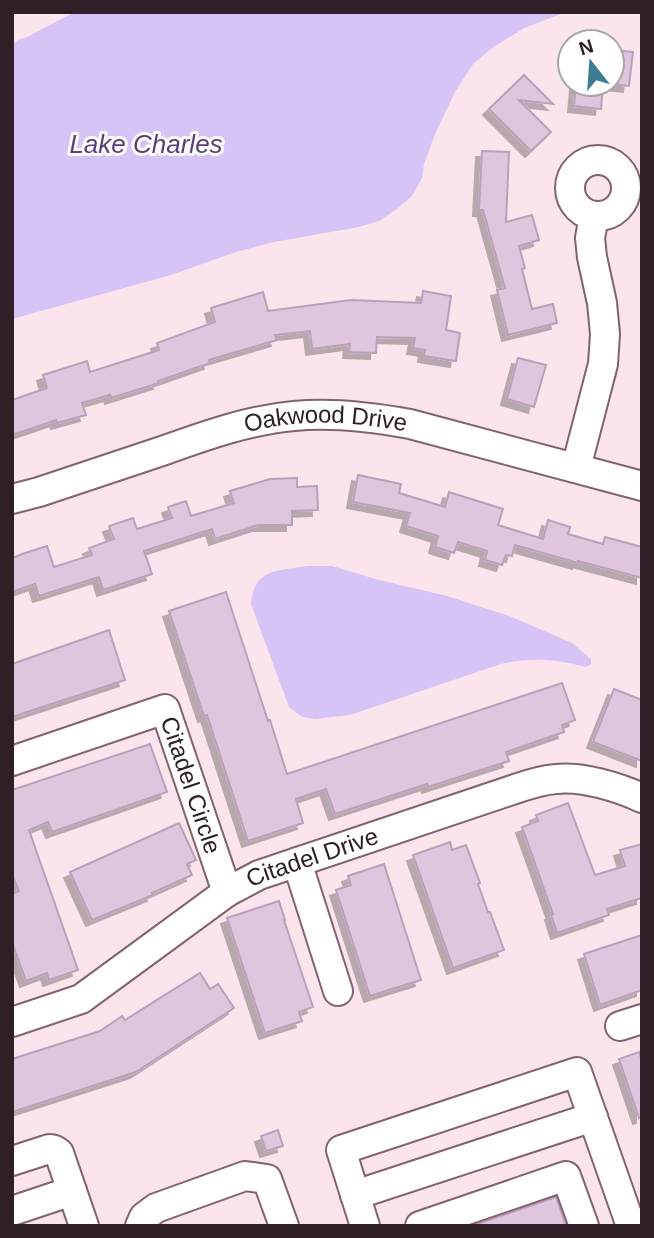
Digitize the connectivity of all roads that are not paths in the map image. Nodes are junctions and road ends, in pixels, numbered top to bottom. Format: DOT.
graph roads {
  1 [pos="594,216"];
  2 [pos="576,468"];
  3 [pos="642,486"];
  4 [pos="12,499"];
  5 [pos="12,761"];
  6 [pos="642,798"];
  7 [pos="297,862"];
  8 [pos="227,892"];
  9 [pos="338,991"];
  10 [pos="12,1022"];
  11 [pos="593,1117"];
  12 [pos="12,1160"];
  13 [pos="608,1161"];
  14 [pos="566,1176"];
  15 [pos="72,1191"];
  16 [pos="355,1195"];
  17 [pos="12,1211"];
  18 [pos="84,1226"];
  19 [pos="141,1226"];
  20 [pos="284,1226"];
  21 [pos="365,1226"];
  22 [pos="420,1226"];
  23 [pos="584,1226"];
  24 [pos="631,1226"];
  1 -- 2 [label="street"];
  2 -- 3 [label="street, Oakwood Drive"];
  2 -- 4 [label="street, Oakwood Drive"];
  5 -- 8 [label="street, Citadel Circle"];
  6 -- 7 [label="street, Citadel Drive"];
  7 -- 8 [label="street, Citadel Drive"];
  7 -- 9 [label="street"];
  8 -- 10 [label="street, Citadel Drive"];
  11 -- 13 [label="street"];
  11 -- 16 [label="street"];
  11 -- 16 [label="street"];
  12 -- 15 [label="street"];
  13 -- 14 [label="street"];
  13 -- 24 [label="street"];
  14 -- 22 [label="street"];
  14 -- 23 [label="street"];
  15 -- 17 [label="street"];
  15 -- 18 [label="street"];
  16 -- 21 [label="street"];
  19 -- 20 [label="street"];
}
